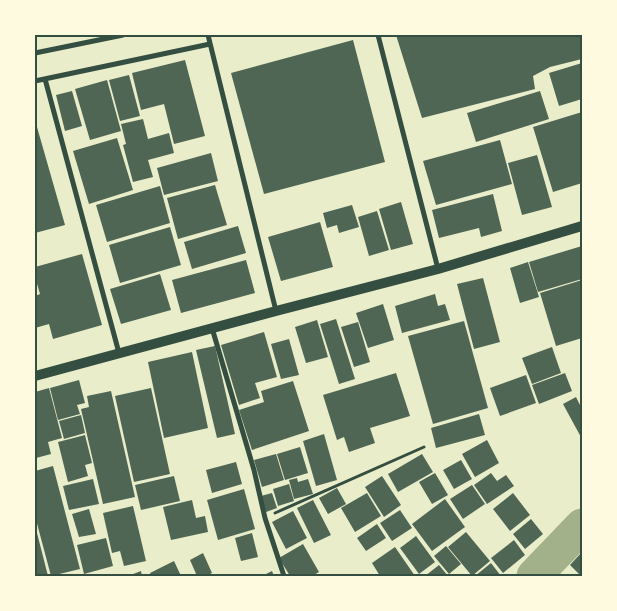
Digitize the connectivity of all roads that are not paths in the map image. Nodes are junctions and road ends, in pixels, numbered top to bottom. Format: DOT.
graph roads {
  1 [pos="123,35"];
  2 [pos="208,35"];
  3 [pos="378,35"];
  4 [pos="210,44"];
  5 [pos="35,53"];
  6 [pos="45,79"];
  7 [pos="35,81"];
  8 [pos="582,226"];
  9 [pos="438,269"];
  10 [pos="276,311"];
  11 [pos="212,328"];
  12 [pos="119,353"];
  13 [pos="35,376"];
  14 [pos="284,576"];
  1 -- 5 [label="street"];
  2 -- 4 [label="street"];
  3 -- 9 [label="street"];
  4 -- 6 [label="street"];
  4 -- 10 [label="street"];
  6 -- 7 [label="street"];
  6 -- 12 [label="street"];
  8 -- 9 [label="main road"];
  9 -- 10 [label="main road"];
  10 -- 11 [label="main road"];
  11 -- 12 [label="main road"];
  11 -- 14 [label="street"];
  12 -- 13 [label="main road"];
}
